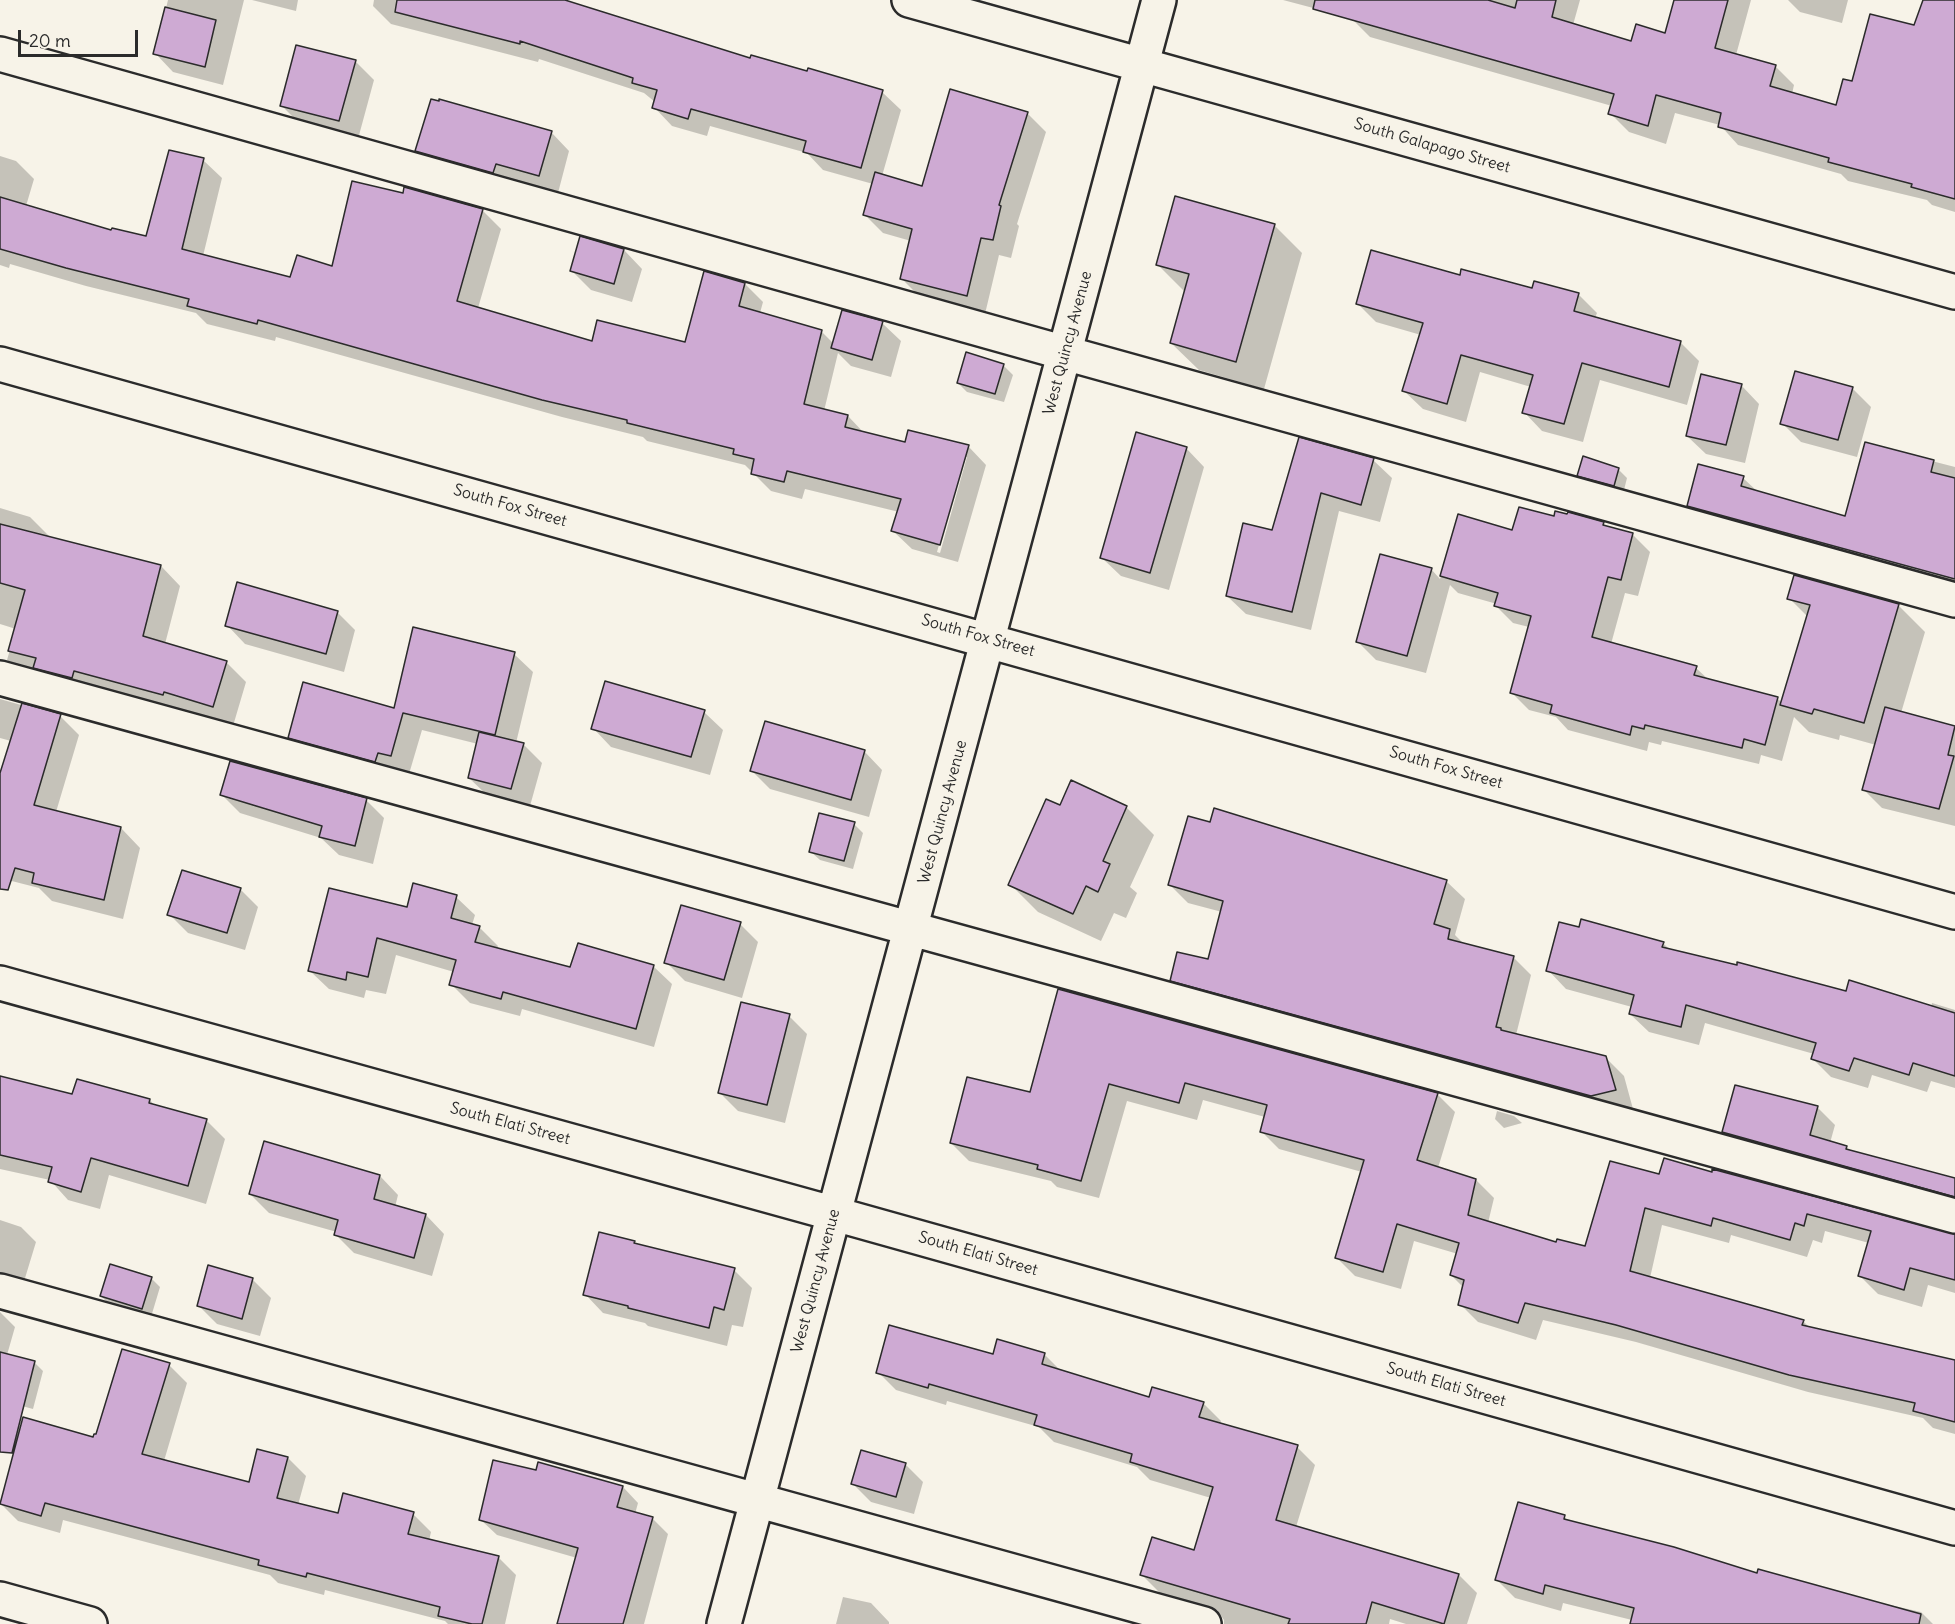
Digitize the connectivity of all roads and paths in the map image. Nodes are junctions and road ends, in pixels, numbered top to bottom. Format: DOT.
graph roads {
  1 [pos="909,0"];
  2 [pos="1159,0"];
  3 [pos="0,54"];
  4 [pos="1142,65"];
  5 [pos="1955,292"];
  6 [pos="1065,353"];
  7 [pos="0,364"];
  8 [pos="1955,600"];
  9 [pos="989,640"];
  10 [pos="0,678"];
  11 [pos="1955,912"];
  12 [pos="912,927"];
  13 [pos="0,983"];
  14 [pos="835,1214"];
  15 [pos="1955,1216"];
  16 [pos="0,1291"];
  17 [pos="756,1501"];
  18 [pos="1955,1528"];
  19 [pos="0,1599"];
  20 [pos="90,1624"];
  21 [pos="724,1624"];
  22 [pos="1204,1624"];
  1 -- 4 [label="street, South Galapago Street"];
  2 -- 4 [label="street, West Quincy Avenue"];
  3 -- 6 [label="street"];
  4 -- 5 [label="street, South Galapago Street"];
  4 -- 6 [label="street, West Quincy Avenue"];
  6 -- 8 [label="street"];
  6 -- 9 [label="street, West Quincy Avenue"];
  7 -- 9 [label="street, South Fox Street"];
  9 -- 11 [label="street, South Fox Street"];
  9 -- 12 [label="street, West Quincy Avenue"];
  10 -- 12 [label="street"];
  12 -- 14 [label="street, West Quincy Avenue"];
  12 -- 15 [label="street"];
  13 -- 14 [label="street, South Elati Street"];
  14 -- 17 [label="street, West Quincy Avenue"];
  14 -- 18 [label="street, South Elati Street"];
  16 -- 17 [label="street"];
  17 -- 21 [label="street, West Quincy Avenue"];
  17 -- 22 [label="street"];
  19 -- 20 [label="street"];
}
